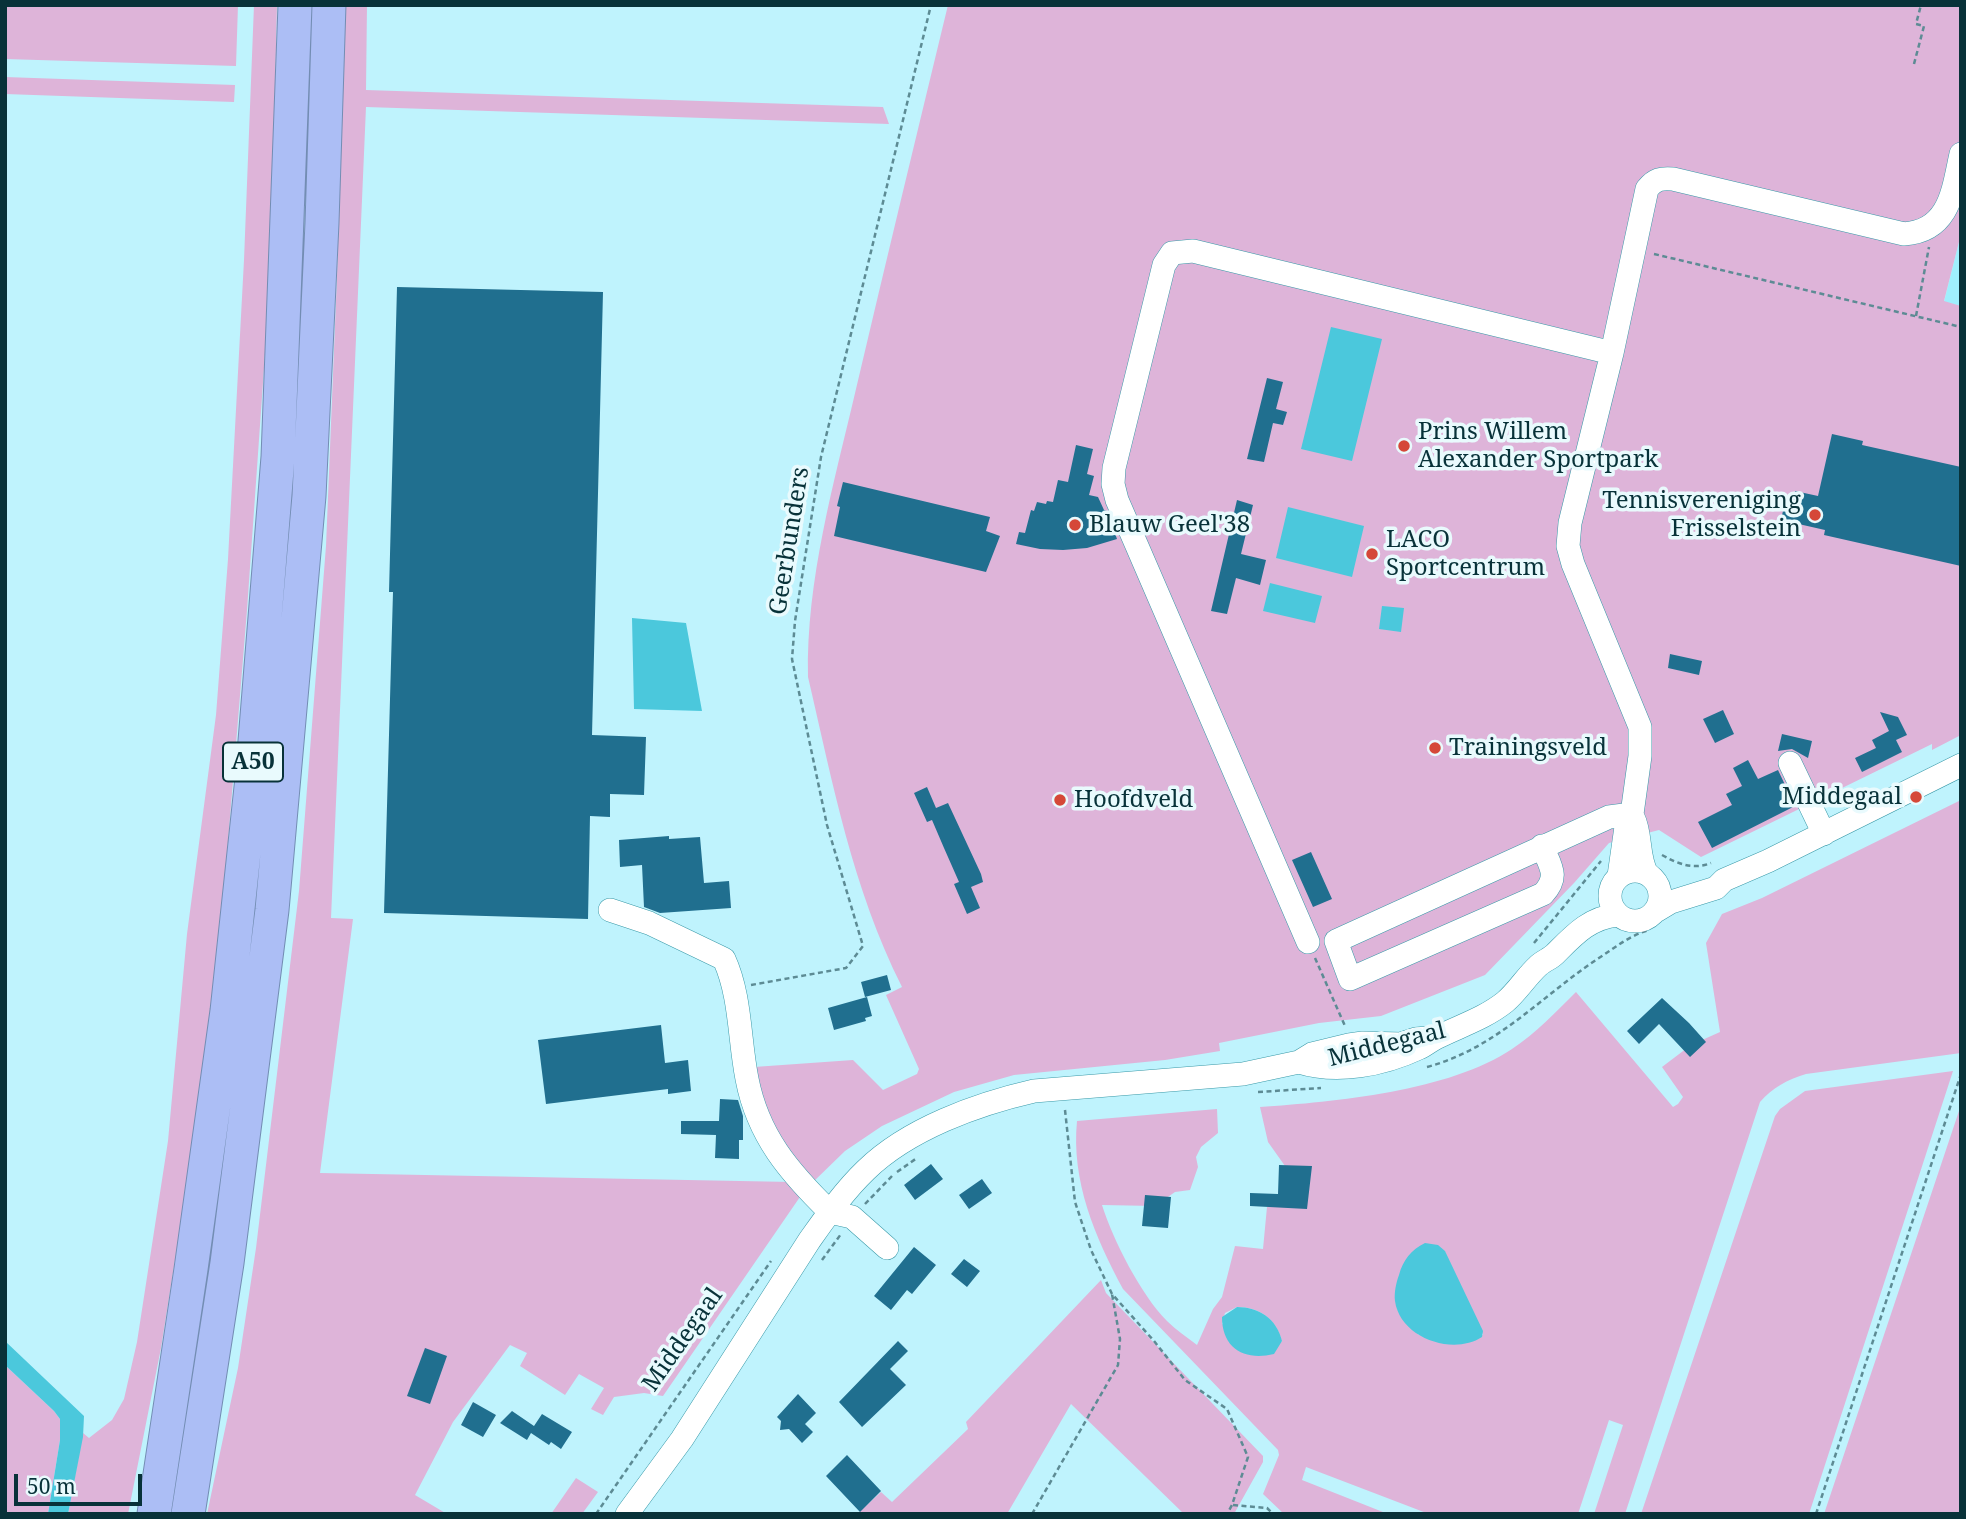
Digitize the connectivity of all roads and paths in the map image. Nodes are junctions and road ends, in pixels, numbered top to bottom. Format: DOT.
graph roads {
  1 [pos="295,5"];
  2 [pos="329,5"];
  3 [pos="931,5"];
  4 [pos="1921,5"];
  5 [pos="1914,64"];
  6 [pos="1961,154"];
  7 [pos="1933,224"];
  8 [pos="1634,248"];
  9 [pos="1916,316"];
  10 [pos="1961,327"];
  11 [pos="1612,353"];
  12 [pos="1790,763"];
  13 [pos="1961,765"];
  14 [pos="1632,814"];
  15 [pos="1824,834"];
  16 [pos="1542,846"];
  17 [pos="1652,879"];
  18 [pos="1724,880"];
  19 [pos="1615,882"];
  20 [pos="610,910"];
  21 [pos="1617,915"];
  22 [pos="1654,920"];
  23 [pos="1308,942"];
  24 [pos="1540,964"];
  25 [pos="734,989"];
  26 [pos="1438,1037"];
  27 [pos="1349,1045"];
  28 [pos="1298,1062"];
  29 [pos="1418,1069"];
  30 [pos="1961,1074"];
  31 [pos="1329,1087"];
  32 [pos="1302,1090"];
  33 [pos="1064,1102"];
  34 [pos="923,1154"];
  35 [pos="841,1215"];
  36 [pos="887,1248"];
  37 [pos="771,1261"];
  38 [pos="1112,1294"];
  39 [pos="1232,1505"];
  40 [pos="153,1514"];
  41 [pos="188,1514"];
  42 [pos="596,1514"];
  43 [pos="627,1514"];
  44 [pos="1032,1514"];
  45 [pos="1227,1514"];
  46 [pos="1273,1514"];
  47 [pos="1816,1514"];
  1 -- 40 [label="highway, A50"];
  2 -- 41 [label="highway, A50"];
  3 -- 25 [label="path, Geerbunders"];
  4 -- 5 [label="path"];
  6 -- 7 [label="street"];
  7 -- 8 [label="street"];
  7 -- 9 [label="path"];
  8 -- 9 [label="path"];
  8 -- 11 [label="street"];
  9 -- 10 [label="path"];
  11 -- 14 [label="street"];
  11 -- 23 [label="street"];
  12 -- 15 [label="street"];
  13 -- 15 [label="street"];
  14 -- 16 [label="street"];
  14 -- 17 [label="street"];
  14 -- 19 [label="street"];
  15 -- 18 [label="street"];
  16 -- 16 [label="street"];
  17 -- 18 [label="street"];
  17 -- 19 [label="street"];
  17 -- 22 [label="street"];
  18 -- 22 [label="street"];
  19 -- 21 [label="street"];
  19 -- 24 [label="street, Middegaal"];
  20 -- 25 [label="street"];
  21 -- 22 [label="street"];
  21 -- 24 [label="street, Middegaal"];
  22 -- 29 [label="path, Middegaal"];
  23 -- 27 [label="path"];
  24 -- 26 [label="street, Middegaal"];
  25 -- 35 [label="street"];
  26 -- 27 [label="street, Middegaal"];
  26 -- 28 [label="street, Middegaal"];
  27 -- 28 [label="street, Middegaal"];
  28 -- 35 [label="street, Middegaal"];
  30 -- 47 [label="path"];
  31 -- 32 [label="path, Middegaal"];
  33 -- 38 [label="path"];
  34 -- 35 [label="path"];
  35 -- 36 [label="street"];
  35 -- 43 [label="street, Middegaal"];
  37 -- 42 [label="path, Middegaal"];
  38 -- 39 [label="path"];
  38 -- 44 [label="path"];
  39 -- 45 [label="path"];
  39 -- 46 [label="path"];
}
